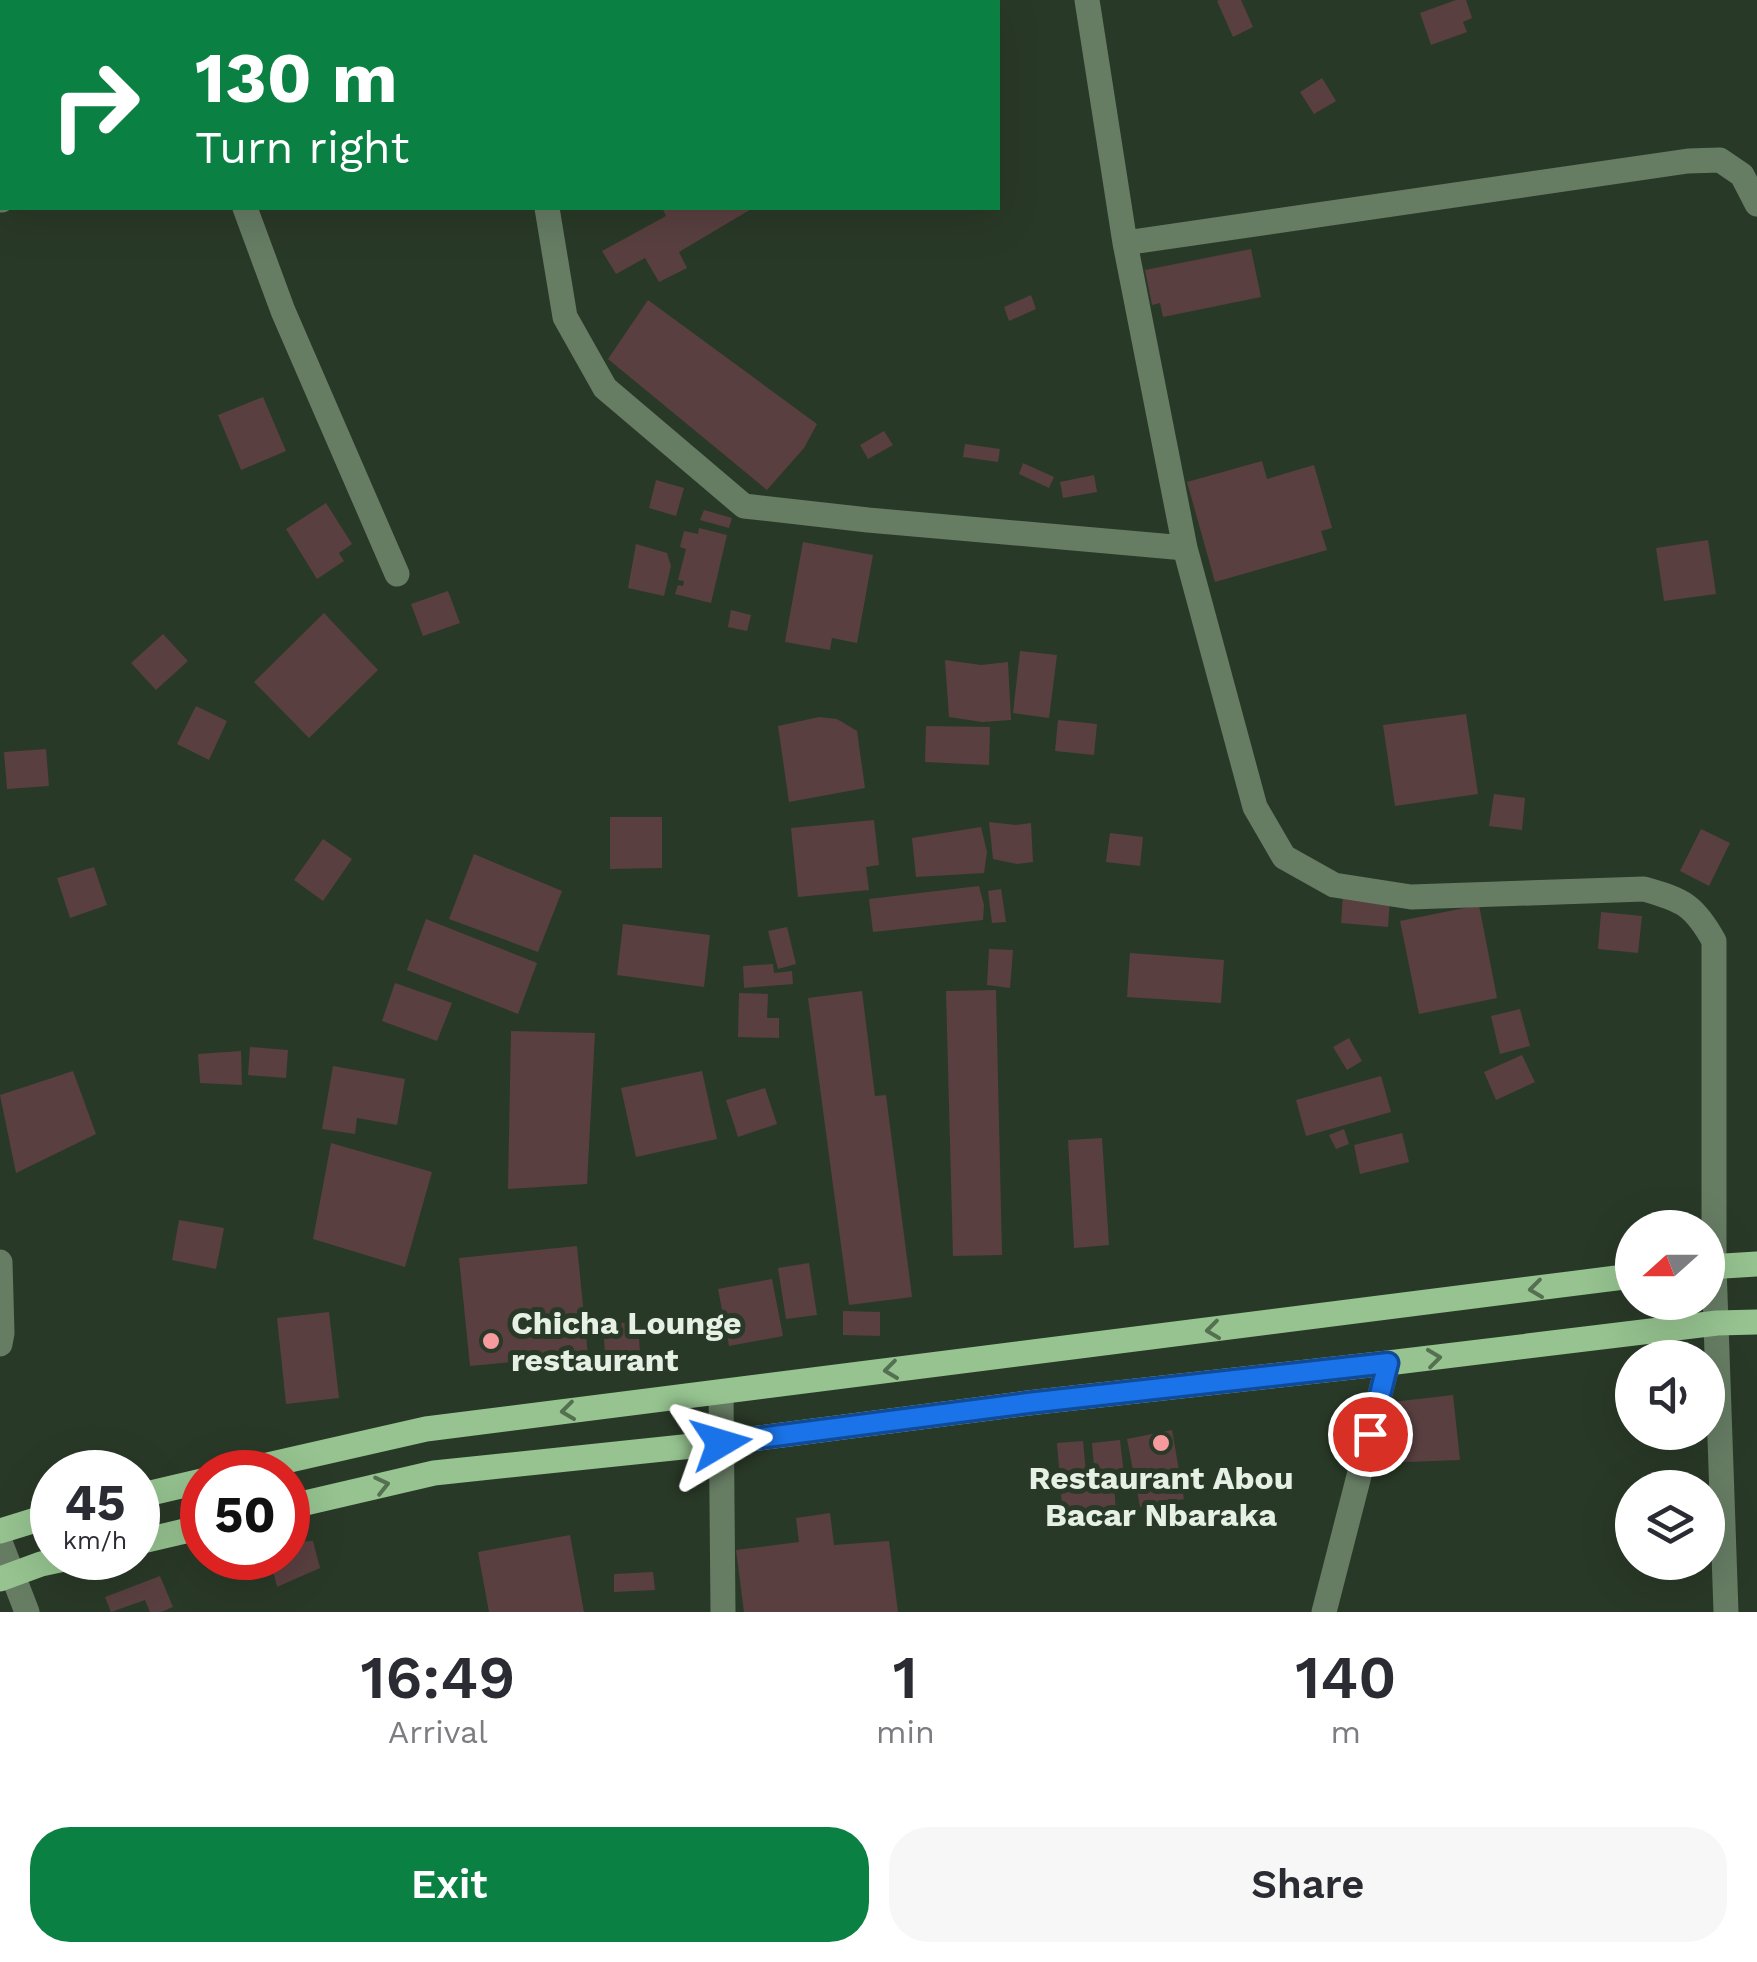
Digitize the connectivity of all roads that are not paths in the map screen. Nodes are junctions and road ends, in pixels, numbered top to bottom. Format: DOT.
graph roads {
  1 [pos="1087,0"];
  2 [pos="1757,204"];
  3 [pos="246,210"];
  4 [pos="547,210"];
  5 [pos="1125,243"];
  6 [pos="1185,548"];
  7 [pos="397,574"];
  8 [pos="1712,1210"];
  9 [pos="0,1262"];
  10 [pos="1757,1264"];
  11 [pos="1725,1265"];
  12 [pos="1615,1278"];
  13 [pos="1717,1320"];
  14 [pos="1757,1322"];
  15 [pos="1717,1323"];
  16 [pos="0,1344"];
  17 [pos="1388,1363"];
  18 [pos="722,1392"];
  19 [pos="721,1443"];
  20 [pos="310,1455"];
  21 [pos="310,1502"];
  22 [pos="30,1522"];
  23 [pos="0,1531"];
  24 [pos="0,1542"];
  25 [pos="30,1570"];
  26 [pos="6,1577"];
  27 [pos="26,1612"];
  28 [pos="724,1612"];
  29 [pos="1324,1612"];
  30 [pos="1726,1612"];
  1 -- 5 [label="street"];
  2 -- 5 [label="street"];
  3 -- 7 [label="street"];
  4 -- 6 [label="street"];
  5 -- 6 [label="street"];
  6 -- 8 [label="street"];
  9 -- 16 [label="street"];
  10 -- 11 [label="main road"];
  12 -- 18 [label="main road, one-way"];
  13 -- 15 [label="street"];
  14 -- 15 [label="main road"];
  17 -- 15 [label="main road, one-way"];
  15 -- 30 [label="street"];
  17 -- 19 [label="main road"];
  17 -- 29 [label="street"];
  18 -- 19 [label="street"];
  18 -- 20 [label="main road, one-way"];
  21 -- 19 [label="main road, one-way"];
  19 -- 28 [label="street"];
  22 -- 23 [label="main road"];
  24 -- 26 [label="street"];
  25 -- 26 [label="main road"];
  26 -- 27 [label="street"];
}
